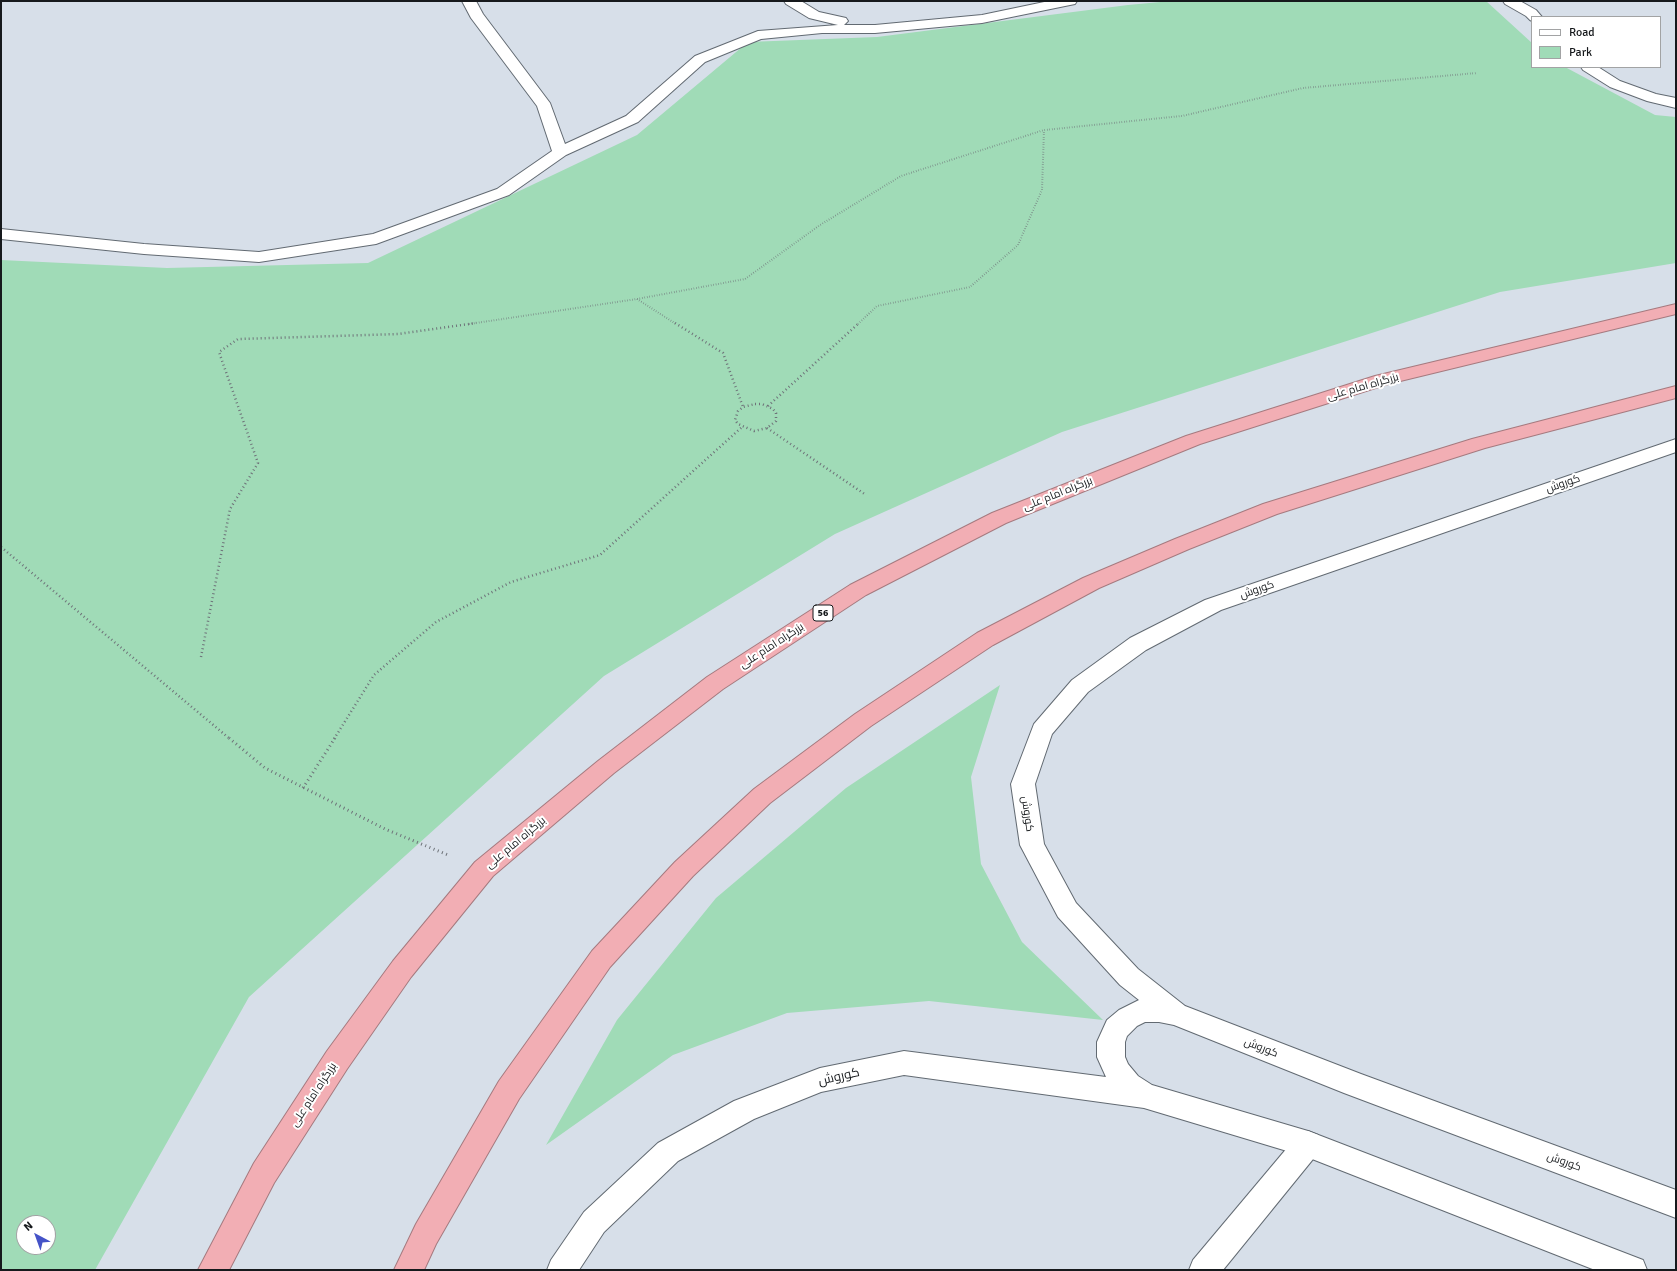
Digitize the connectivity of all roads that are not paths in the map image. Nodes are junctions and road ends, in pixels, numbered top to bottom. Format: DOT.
graph roads {
  1 [pos="469,1"];
  2 [pos="791,1"];
  3 [pos="1070,1"];
  4 [pos="1510,1"];
  5 [pos="1534,16"];
  6 [pos="875,29"];
  7 [pos="1590,68"];
  8 [pos="1676,103"];
  9 [pos="560,152"];
  10 [pos="1,234"];
  11 [pos="1676,310"];
  12 [pos="1676,392"];
  13 [pos="1676,445"];
  14 [pos="1176,1014"];
  15 [pos="1144,1095"];
  16 [pos="1308,1144"];
  17 [pos="1676,1204"];
  18 [pos="213,1270"];
  19 [pos="409,1270"];
  20 [pos="562,1270"];
  21 [pos="1204,1270"];
  22 [pos="1632,1270"];
  1 -- 9 [label="main road"];
  2 -- 6 [label="main road"];
  3 -- 6 [label="main road"];
  4 -- 5 [label="main road"];
  6 -- 9 [label="main road"];
  7 -- 8 [label="main road"];
  9 -- 10 [label="main road"];
  11 -- 18 [label="highway, بزرگراه امام علی / 56"];
  12 -- 19 [label="highway"];
  13 -- 14 [label="main road, کوروش"];
  14 -- 15 [label="main road"];
  14 -- 17 [label="main road, کوروش"];
  15 -- 16 [label="main road, کوروش"];
  15 -- 20 [label="main road, کوروش"];
  16 -- 21 [label="main road"];
  16 -- 22 [label="main road, کوروش"];
}
